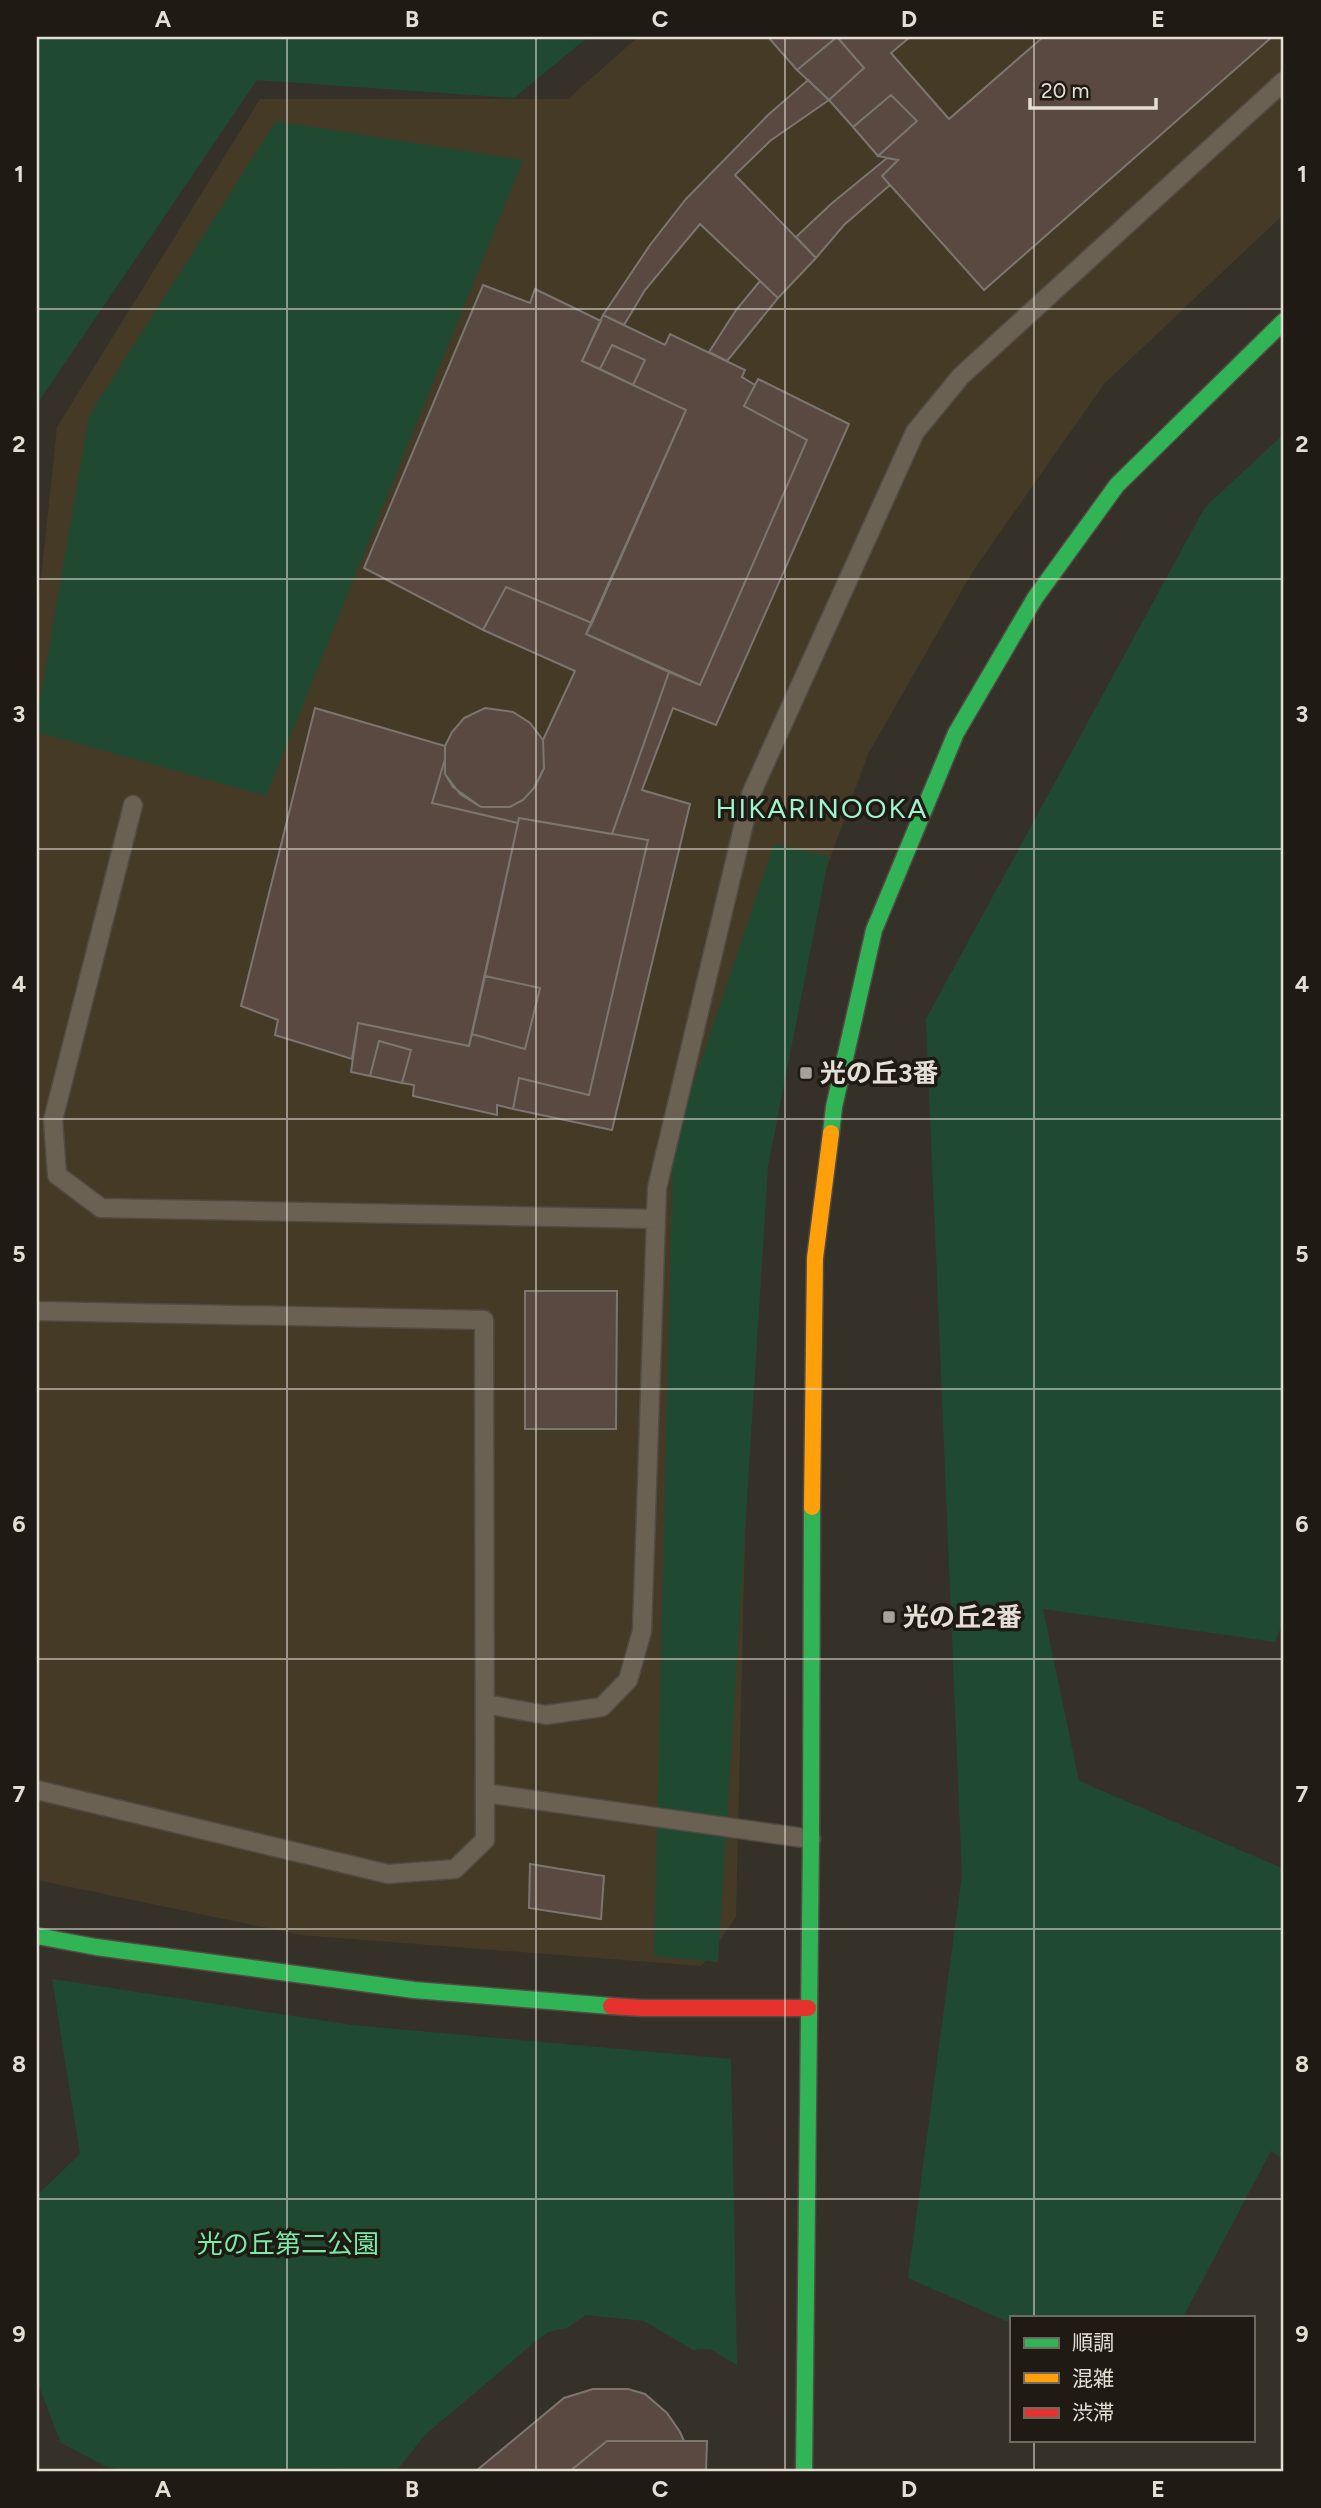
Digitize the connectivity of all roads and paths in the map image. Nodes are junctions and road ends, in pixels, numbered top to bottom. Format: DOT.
graph roads {
  1 [pos="1284,80"];
  2 [pos="1284,321"];
  3 [pos="132,805"];
  4 [pos="656,1219"];
  5 [pos="37,1311"];
  6 [pos="485,1704"];
  7 [pos="37,1790"];
  8 [pos="485,1793"];
  9 [pos="811,1839"];
  10 [pos="37,1936"];
  11 [pos="808,2008"];
  12 [pos="804,2471"];
  1 -- 4 [label="lane"];
  2 -- 9 [label="street"];
  3 -- 4 [label="lane"];
  4 -- 6 [label="lane"];
  5 -- 6 [label="lane"];
  6 -- 8 [label="lane"];
  7 -- 8 [label="lane"];
  8 -- 9 [label="lane"];
  9 -- 11 [label="street"];
  10 -- 11 [label="street"];
  11 -- 12 [label="street"];
}
